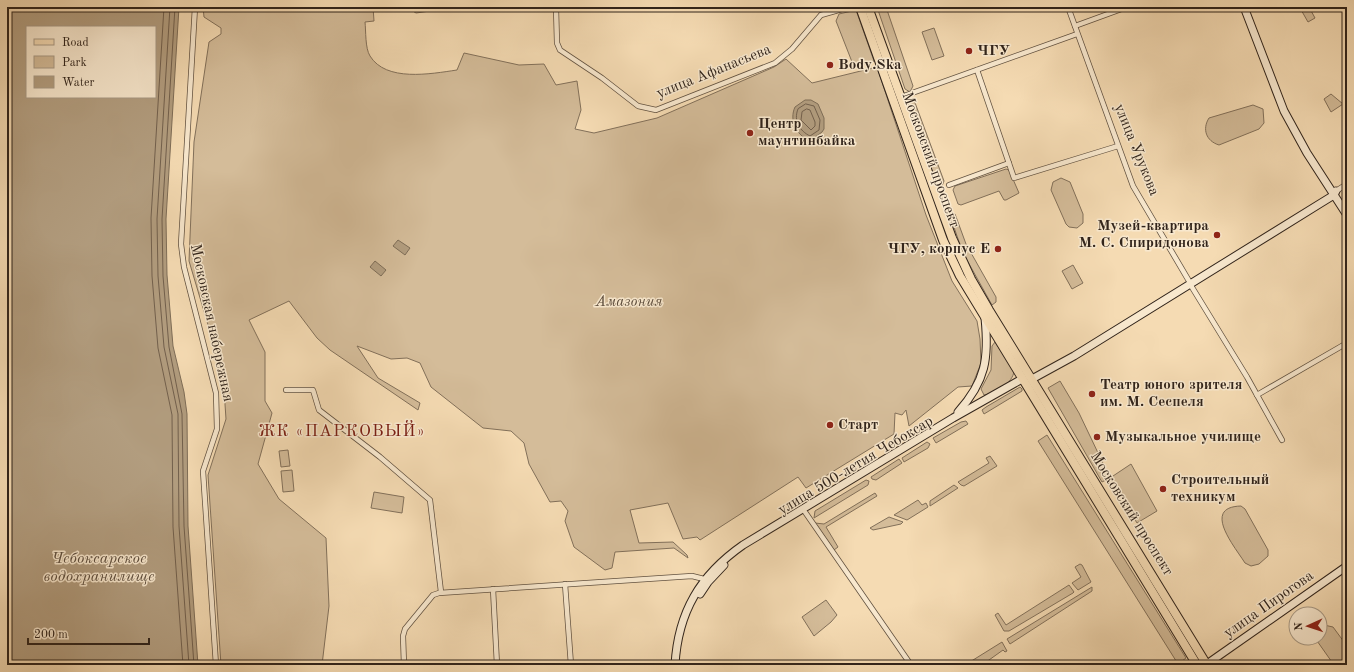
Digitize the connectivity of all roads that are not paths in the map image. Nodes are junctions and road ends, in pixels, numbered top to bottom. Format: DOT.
graph roads {
  1 [pos="195,7"];
  2 [pos="558,7"];
  3 [pos="849,7"];
  4 [pos="860,7"];
  5 [pos="868,7"];
  6 [pos="1068,7"];
  7 [pos="1127,7"];
  8 [pos="1244,7"];
  9 [pos="1247,7"];
  10 [pos="1252,24"];
  11 [pos="1075,26"];
  12 [pos="1078,34"];
  13 [pos="977,70"];
  14 [pos="901,97"];
  15 [pos="1118,146"];
  16 [pos="1009,163"];
  17 [pos="927,183"];
  18 [pos="1347,184"];
  19 [pos="949,185"];
  20 [pos="1334,192"];
  21 [pos="1347,208"];
  22 [pos="1347,216"];
  23 [pos="1190,283"];
  24 [pos="985,318"];
  25 [pos="1347,343"];
  26 [pos="1027,379"];
  27 [pos="286,390"];
  28 [pos="1257,395"];
  29 [pos="953,418"];
  30 [pos="1282,440"];
  31 [pos="866,473"];
  32 [pos="803,511"];
  33 [pos="1347,566"];
  34 [pos="1347,571"];
  35 [pos="706,581"];
  36 [pos="565,584"];
  37 [pos="1321,587"];
  38 [pos="493,590"];
  39 [pos="441,592"];
  40 [pos="216,665"];
  41 [pos="404,665"];
  42 [pos="497,665"];
  43 [pos="570,665"];
  44 [pos="675,665"];
  45 [pos="679,665"];
  46 [pos="911,665"];
  47 [pos="1197,665"];
  48 [pos="1208,665"];
  1 -- 40 [label="street, Московская набережная"];
  2 -- 3 [label="street, улица Афанасьева"];
  4 -- 17 [label="main road, Московский проспект"];
  5 -- 14 [label="main road, Московский проспект"];
  6 -- 11 [label="street, улица Урукова"];
  7 -- 11 [label="street"];
  8 -- 10 [label="main road"];
  9 -- 10 [label="main road"];
  10 -- 20 [label="main road"];
  11 -- 12 [label="street, улица Урукова"];
  12 -- 13 [label="street"];
  12 -- 15 [label="street, улица Урукова"];
  13 -- 14 [label="street"];
  13 -- 16 [label="street"];
  14 -- 17 [label="main road, Московский проспект"];
  15 -- 16 [label="street"];
  15 -- 23 [label="street, улица Урукова"];
  16 -- 19 [label="street"];
  17 -- 24 [label="main road, Московский проспект"];
  17 -- 26 [label="main road, Московский проспект"];
  18 -- 20 [label="street"];
  20 -- 21 [label="main road"];
  20 -- 22 [label="main road"];
  20 -- 23 [label="main road, улица 500-летия Чебоксар"];
  23 -- 26 [label="main road, улица 500-летия Чебоксар"];
  23 -- 28 [label="street, улица Урукова"];
  24 -- 26 [label="main road, Московский проспект"];
  24 -- 29 [label="main road"];
  25 -- 28 [label="street"];
  26 -- 29 [label="main road, улица 500-летия Чебоксар"];
  26 -- 31 [label="main road, улица 500-летия Чебоксар"];
  26 -- 47 [label="main road, Московский проспект"];
  26 -- 48 [label="main road, Московский проспект"];
  27 -- 39 [label="street"];
  28 -- 30 [label="street, улица Урукова"];
  29 -- 31 [label="main road, улица 500-летия Чебоксар"];
  31 -- 32 [label="main road, улица 500-летия Чебоксар"];
  32 -- 35 [label="main road, улица 500-летия Чебоксар"];
  32 -- 46 [label="street"];
  33 -- 37 [label="main road, улица Пирогова"];
  34 -- 37 [label="main road, улица Пирогова"];
  35 -- 36 [label="street"];
  35 -- 44 [label="main road"];
  35 -- 45 [label="main road"];
  36 -- 38 [label="street"];
  36 -- 43 [label="street"];
  37 -- 48 [label="main road, улица Пирогова"];
  38 -- 39 [label="street"];
  38 -- 42 [label="street"];
  39 -- 41 [label="street"];
}
